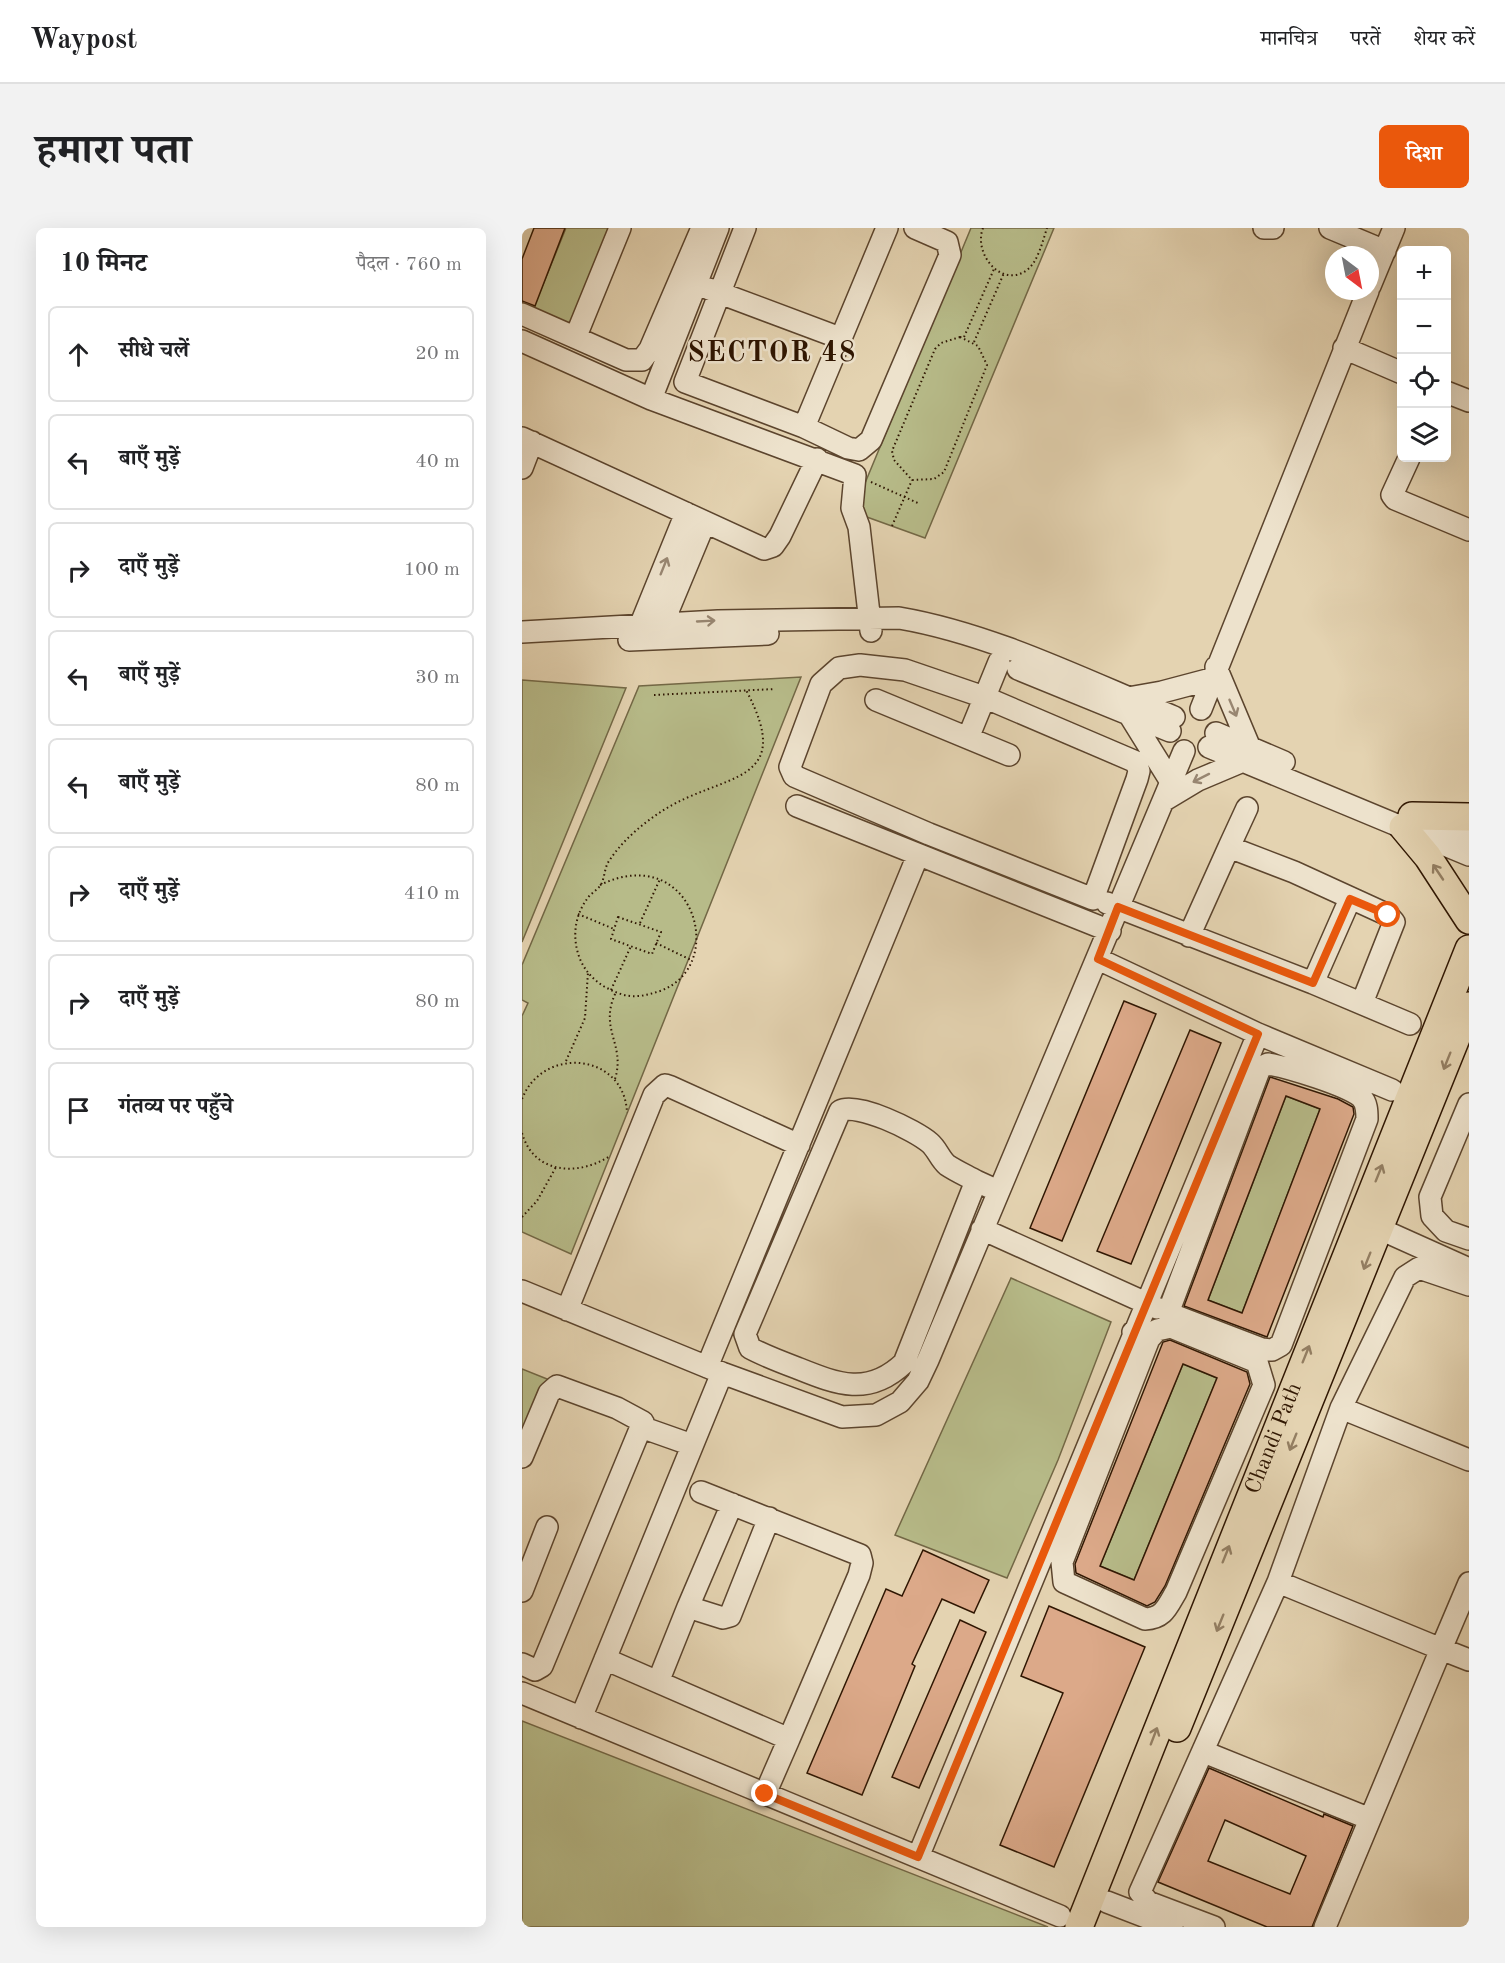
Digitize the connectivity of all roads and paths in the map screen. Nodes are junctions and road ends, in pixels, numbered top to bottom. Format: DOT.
graph roads {
  1 [pos="621,228"];
  2 [pos="702,228"];
  3 [pos="718,228"];
  4 [pos="745,228"];
  5 [pos="887,228"];
  6 [pos="915,228"];
  7 [pos="983,228"];
  8 [pos="1047,228"];
  9 [pos="1264,228"];
  10 [pos="1273,228"];
  11 [pos="1330,228"];
  12 [pos="1394,228"];
  13 [pos="1385,251"];
  14 [pos="1379,265"];
  15 [pos="994,269"];
  16 [pos="1004,273"];
  17 [pos="695,285"];
  18 [pos="720,293"];
  19 [pos="1364,300"];
  20 [pos="522,314"];
  21 [pos="576,336"];
  22 [pos="964,337"];
  23 [pos="840,338"];
  24 [pos="522,342"];
  25 [pos="973,343"];
  26 [pos="1344,348"];
  27 [pos="1397,371"];
  28 [pos="1451,394"];
  29 [pos="651,399"];
  30 [pos="1469,401"];
  31 [pos="804,427"];
  32 [pos="527,440"];
  33 [pos="817,459"];
  34 [pos="1406,462"];
  35 [pos="522,468"];
  36 [pos="855,475"];
  37 [pos="912,480"];
  38 [pos="905,497"];
  39 [pos="920,504"];
  40 [pos="695,517"];
  41 [pos="892,526"];
  42 [pos="1469,530"];
  43 [pos="869,625"];
  44 [pos="660,631"];
  45 [pos="522,632"];
  46 [pos="638,632"];
  47 [pos="522,645"];
  48 [pos="999,662"];
  49 [pos="1214,673"];
  50 [pos="775,688"];
  51 [pos="746,690"];
  52 [pos="654,695"];
  53 [pos="984,697"];
  54 [pos="876,700"];
  55 [pos="1129,706"];
  56 [pos="1201,709"];
  57 [pos="1172,724"];
  58 [pos="968,738"];
  59 [pos="1212,740"];
  60 [pos="1184,751"];
  61 [pos="1246,754"];
  62 [pos="1009,755"];
  63 [pos="1171,782"];
  64 [pos="1163,801"];
  65 [pos="797,806"];
  66 [pos="1247,808"];
  67 [pos="1469,817"];
  68 [pos="1399,818"];
  69 [pos="1469,839"];
  70 [pos="1229,847"];
  71 [pos="918,855"];
  72 [pos="1469,855"];
  73 [pos="660,879"];
  74 [pos="600,885"];
  75 [pos="1093,899"];
  76 [pos="1350,899"];
  77 [pos="1118,907"];
  78 [pos="578,914"];
  79 [pos="1469,920"];
  80 [pos="640,924"];
  81 [pos="614,929"];
  82 [pos="1110,931"];
  83 [pos="1190,936"];
  84 [pos="656,943"];
  85 [pos="631,946"];
  86 [pos="1469,949"];
  87 [pos="1098,959"];
  88 [pos="691,960"];
  89 [pos="588,972"];
  90 [pos="1313,983"];
  91 [pos="611,991"];
  92 [pos="616,992"];
  93 [pos="1362,1003"];
  94 [pos="1469,1006"];
  95 [pos="1410,1024"];
  96 [pos="1258,1034"];
  97 [pos="565,1063"];
  98 [pos="614,1080"];
  99 [pos="1392,1090"];
  100 [pos="522,1099"];
  101 [pos="1469,1104"];
  102 [pos="627,1118"];
  103 [pos="522,1133"];
  104 [pos="799,1145"];
  105 [pos="615,1149"];
  106 [pos="556,1167"];
  107 [pos="976,1181"];
  108 [pos="998,1191"];
  109 [pos="522,1217"];
  110 [pos="982,1229"];
  111 [pos="1380,1229"];
  112 [pos="1469,1239"];
  113 [pos="1469,1269"];
  114 [pos="1469,1285"];
  115 [pos="522,1291"];
  116 [pos="1145,1303"];
  117 [pos="567,1310"];
  118 [pos="1168,1313"];
  119 [pos="721,1333"];
  120 [pos="1141,1336"];
  121 [pos="746,1342"];
  122 [pos="714,1370"];
  123 [pos="1341,1408"];
  124 [pos="641,1427"];
  125 [pos="692,1445"];
  126 [pos="522,1457"];
  127 [pos="1469,1460"];
  128 [pos="701,1492"];
  129 [pos="732,1504"];
  130 [pos="769,1518"];
  131 [pos="547,1527"];
  132 [pos="1039,1562"];
  133 [pos="1061,1573"];
  134 [pos="1278,1582"];
  135 [pos="1469,1583"];
  136 [pos="522,1591"];
  137 [pos="688,1607"];
  138 [pos="1441,1649"];
  139 [pos="605,1659"];
  140 [pos="1469,1660"];
  141 [pos="522,1664"];
  142 [pos="658,1682"];
  143 [pos="522,1693"];
  144 [pos="581,1718"];
  145 [pos="789,1738"];
  146 [pos="1204,1752"];
  147 [pos="765,1794"];
  148 [pos="1370,1819"];
  149 [pos="918,1857"];
  150 [pos="1107,1902"];
  151 [pos="1070,1922"];
  152 [pos="1097,1927"];
  153 [pos="1173,1927"];
  154 [pos="1214,1927"];
  155 [pos="1326,1927"];
  1 -- 21 [label="street"];
  2 -- 21 [label="street"];
  3 -- 17 [label="street"];
  4 -- 18 [label="street"];
  5 -- 23 [label="street"];
  6 -- 31 [label="street"];
  7 -- 15 [label="path"];
  8 -- 16 [label="path"];
  9 -- 10 [label="street"];
  11 -- 13 [label="street"];
  12 -- 13 [label="street"];
  13 -- 14 [label="street"];
  15 -- 16 [label="path"];
  15 -- 22 [label="path"];
  16 -- 25 [label="path"];
  17 -- 18 [label="street"];
  17 -- 29 [label="street"];
  18 -- 23 [label="street"];
  18 -- 31 [label="street"];
  19 -- 26 [label="street"];
  20 -- 21 [label="street"];
  22 -- 25 [label="path"];
  22 -- 37 [label="path"];
  23 -- 31 [label="street"];
  24 -- 29 [label="street"];
  25 -- 37 [label="path"];
  26 -- 27 [label="street"];
  26 -- 49 [label="street"];
  28 -- 30 [label="street"];
  29 -- 33 [label="street"];
  32 -- 35 [label="street"];
  32 -- 40 [label="street"];
  33 -- 36 [label="street"];
  33 -- 40 [label="street"];
  34 -- 42 [label="street"];
  36 -- 38 [label="path"];
  36 -- 43 [label="street"];
  37 -- 38 [label="path"];
  38 -- 39 [label="path"];
  38 -- 41 [label="path"];
  40 -- 44 [label="street"];
  46 -- 40 [label="street, one-way"];
  43 -- 44 [label="street"];
  43 -- 48 [label="street"];
  43 -- 55 [label="street"];
  44 -- 46 [label="street"];
  45 -- 46 [label="street"];
  46 -- 47 [label="street"];
  48 -- 53 [label="street"];
  48 -- 55 [label="street"];
  49 -- 55 [label="street"];
  49 -- 56 [label="street"];
  49 -- 61 [label="street, one-way"];
  50 -- 51 [label="path"];
  51 -- 52 [label="path"];
  51 -- 74 [label="path"];
  53 -- 58 [label="street"];
  53 -- 75 [label="street"];
  53 -- 75 [label="street"];
  54 -- 58 [label="street"];
  55 -- 57 [label="street"];
  55 -- 63 [label="street"];
  56 -- 57 [label="street"];
  56 -- 59 [label="street"];
  57 -- 60 [label="street"];
  58 -- 62 [label="street"];
  59 -- 60 [label="street"];
  59 -- 61 [label="street"];
  60 -- 63 [label="street"];
  61 -- 64 [label="street, one-way"];
  61 -- 68 [label="street"];
  63 -- 64 [label="street"];
  64 -- 77 [label="street"];
  65 -- 71 [label="street"];
  66 -- 70 [label="street"];
  67 -- 68 [label="main road"];
  68 -- 69 [label="street"];
  68 -- 72 [label="street"];
  79 -- 68 [label="main road, one-way"];
  70 -- 76 [label="street"];
  70 -- 83 [label="street"];
  71 -- 82 [label="street"];
  71 -- 104 [label="street"];
  73 -- 74 [label="path"];
  73 -- 80 [label="path"];
  73 -- 88 [label="path"];
  74 -- 78 [label="path"];
  75 -- 77 [label="street"];
  76 -- 90 [label="street"];
  76 -- 93 [label="street"];
  77 -- 82 [label="street"];
  77 -- 83 [label="street"];
  78 -- 81 [label="path"];
  78 -- 89 [label="path"];
  80 -- 81 [label="path"];
  80 -- 84 [label="path"];
  81 -- 85 [label="path"];
  82 -- 87 [label="street"];
  83 -- 90 [label="street"];
  84 -- 85 [label="path"];
  84 -- 88 [label="path"];
  85 -- 91 [label="path"];
  151 -- 86 [label="main road, Chandi Path, one-way"];
  87 -- 96 [label="street"];
  87 -- 108 [label="street"];
  88 -- 92 [label="path"];
  89 -- 91 [label="path"];
  89 -- 97 [label="path"];
  90 -- 93 [label="street"];
  91 -- 92 [label="path"];
  92 -- 98 [label="path"];
  93 -- 95 [label="street"];
  94 -- 111 [label="main road, Chandi Path, one-way"];
  96 -- 99 [label="street"];
  96 -- 116 [label="street"];
  97 -- 98 [label="path"];
  97 -- 100 [label="path"];
  98 -- 102 [label="path"];
  101 -- 112 [label="street"];
  103 -- 106 [label="path"];
  104 -- 117 [label="street"];
  104 -- 119 [label="street"];
  105 -- 106 [label="path"];
  106 -- 109 [label="path"];
  107 -- 108 [label="street"];
  107 -- 121 [label="street"];
  107 -- 121 [label="street"];
  108 -- 110 [label="street"];
  110 -- 116 [label="street"];
  110 -- 122 [label="street"];
  111 -- 113 [label="street"];
  111 -- 150 [label="main road, Chandi Path, one-way"];
  114 -- 123 [label="street"];
  115 -- 117 [label="street"];
  116 -- 118 [label="street"];
  116 -- 120 [label="street"];
  117 -- 122 [label="street"];
  118 -- 118 [label="street"];
  119 -- 121 [label="street"];
  119 -- 122 [label="street"];
  120 -- 132 [label="street"];
  120 -- 133 [label="street"];
  120 -- 133 [label="street"];
  122 -- 125 [label="street"];
  123 -- 127 [label="street"];
  123 -- 134 [label="street"];
  124 -- 125 [label="street"];
  124 -- 126 [label="street"];
  124 -- 141 [label="street"];
  125 -- 139 [label="street"];
  128 -- 129 [label="street"];
  129 -- 130 [label="street"];
  129 -- 137 [label="street"];
  130 -- 137 [label="street"];
  130 -- 145 [label="street"];
  131 -- 136 [label="street"];
  132 -- 133 [label="street"];
  132 -- 149 [label="street"];
  134 -- 138 [label="street"];
  134 -- 146 [label="street"];
  135 -- 138 [label="street"];
  137 -- 142 [label="street"];
  138 -- 140 [label="street"];
  138 -- 148 [label="street"];
  139 -- 142 [label="street"];
  139 -- 144 [label="street"];
  142 -- 145 [label="street"];
  143 -- 144 [label="street"];
  144 -- 147 [label="street"];
  145 -- 147 [label="street"];
  146 -- 148 [label="street"];
  146 -- 154 [label="street"];
  147 -- 149 [label="street"];
  148 -- 155 [label="street"];
  149 -- 151 [label="street"];
  150 -- 152 [label="main road, Chandi Path"];
  150 -- 153 [label="street"];
}
